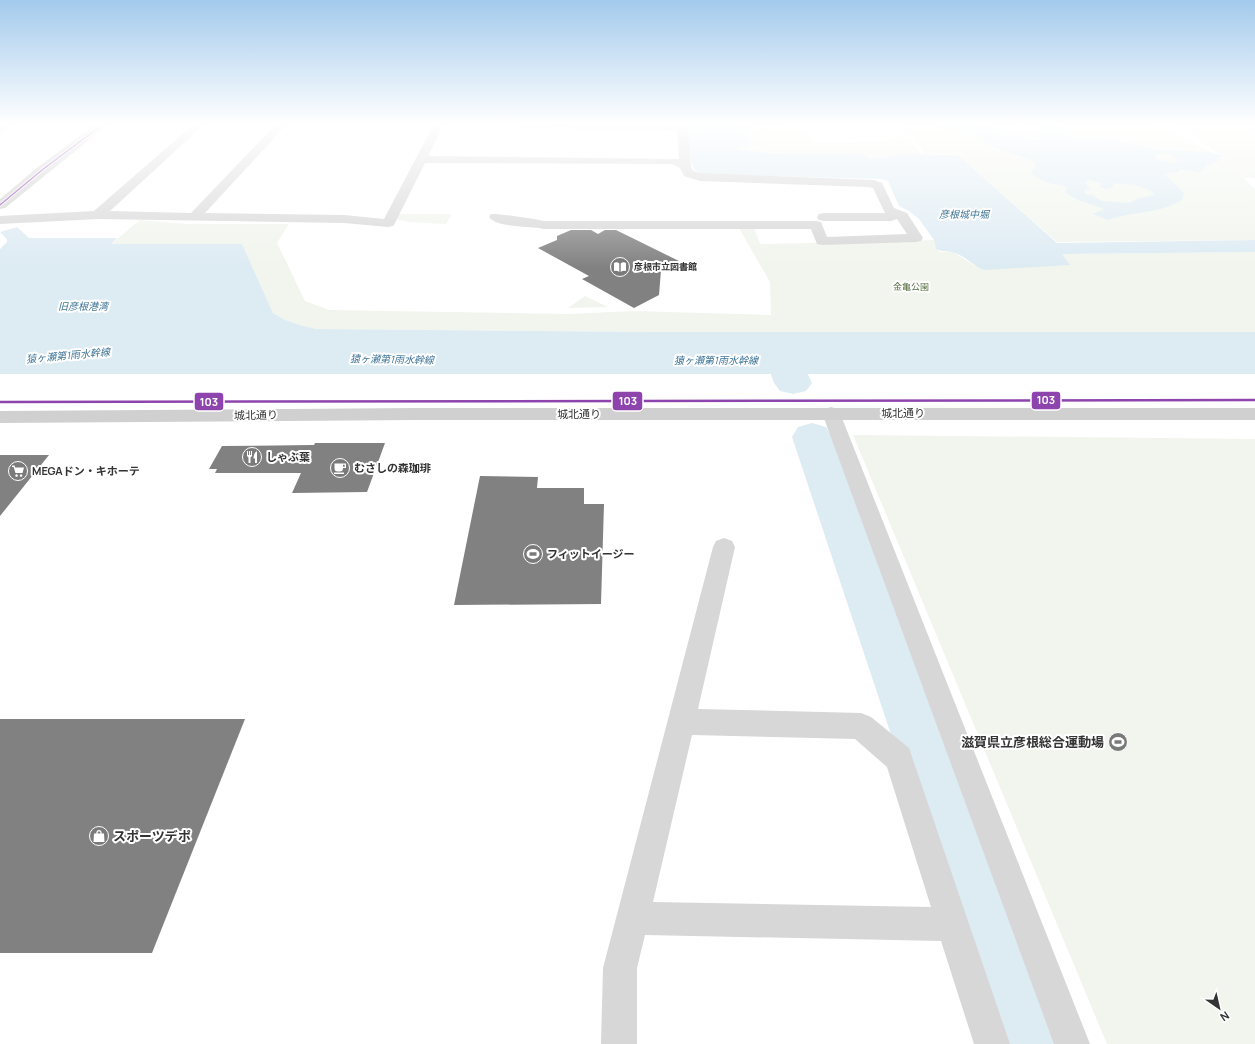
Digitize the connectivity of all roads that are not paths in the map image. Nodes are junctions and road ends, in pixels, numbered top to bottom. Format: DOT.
graph roads {
  1 [pos="41,171"];
  2 [pos="148,171"];
  3 [pos="238,171"];
  4 [pos="415,171"];
  5 [pos="687,171"];
  6 [pos="0,205"];
  7 [pos="897,214"];
  8 [pos="98,215"];
  9 [pos="194,217"];
  10 [pos="496,217"];
  11 [pos="824,218"];
  12 [pos="0,220"];
  13 [pos="1255,400"];
  14 [pos="0,402"];
  15 [pos="831,413"];
  16 [pos="1255,414"];
  17 [pos="0,417"];
  18 [pos="724,547"];
  19 [pos="682,722"];
  20 [pos="634,918"];
  21 [pos="954,924"];
  22 [pos="619,1044"];
  23 [pos="992,1044"];
  24 [pos="1072,1044"];
  1 -- 6 [label="main road"];
  2 -- 8 [label="street"];
  3 -- 9 [label="street"];
  4 -- 9 [label="street"];
  5 -- 7 [label="street"];
  7 -- 10 [label="street"];
  7 -- 11 [label="street"];
  8 -- 9 [label="street"];
  8 -- 12 [label="street"];
  13 -- 14 [label="main road, 城北通り"];
  15 -- 16 [label="main road, 城北通り"];
  15 -- 17 [label="main road, 城北通り"];
  15 -- 24 [label="street"];
  18 -- 19 [label="street"];
  19 -- 20 [label="street"];
  19 -- 21 [label="street"];
  20 -- 21 [label="street"];
  20 -- 22 [label="street"];
  21 -- 23 [label="street"];
}
